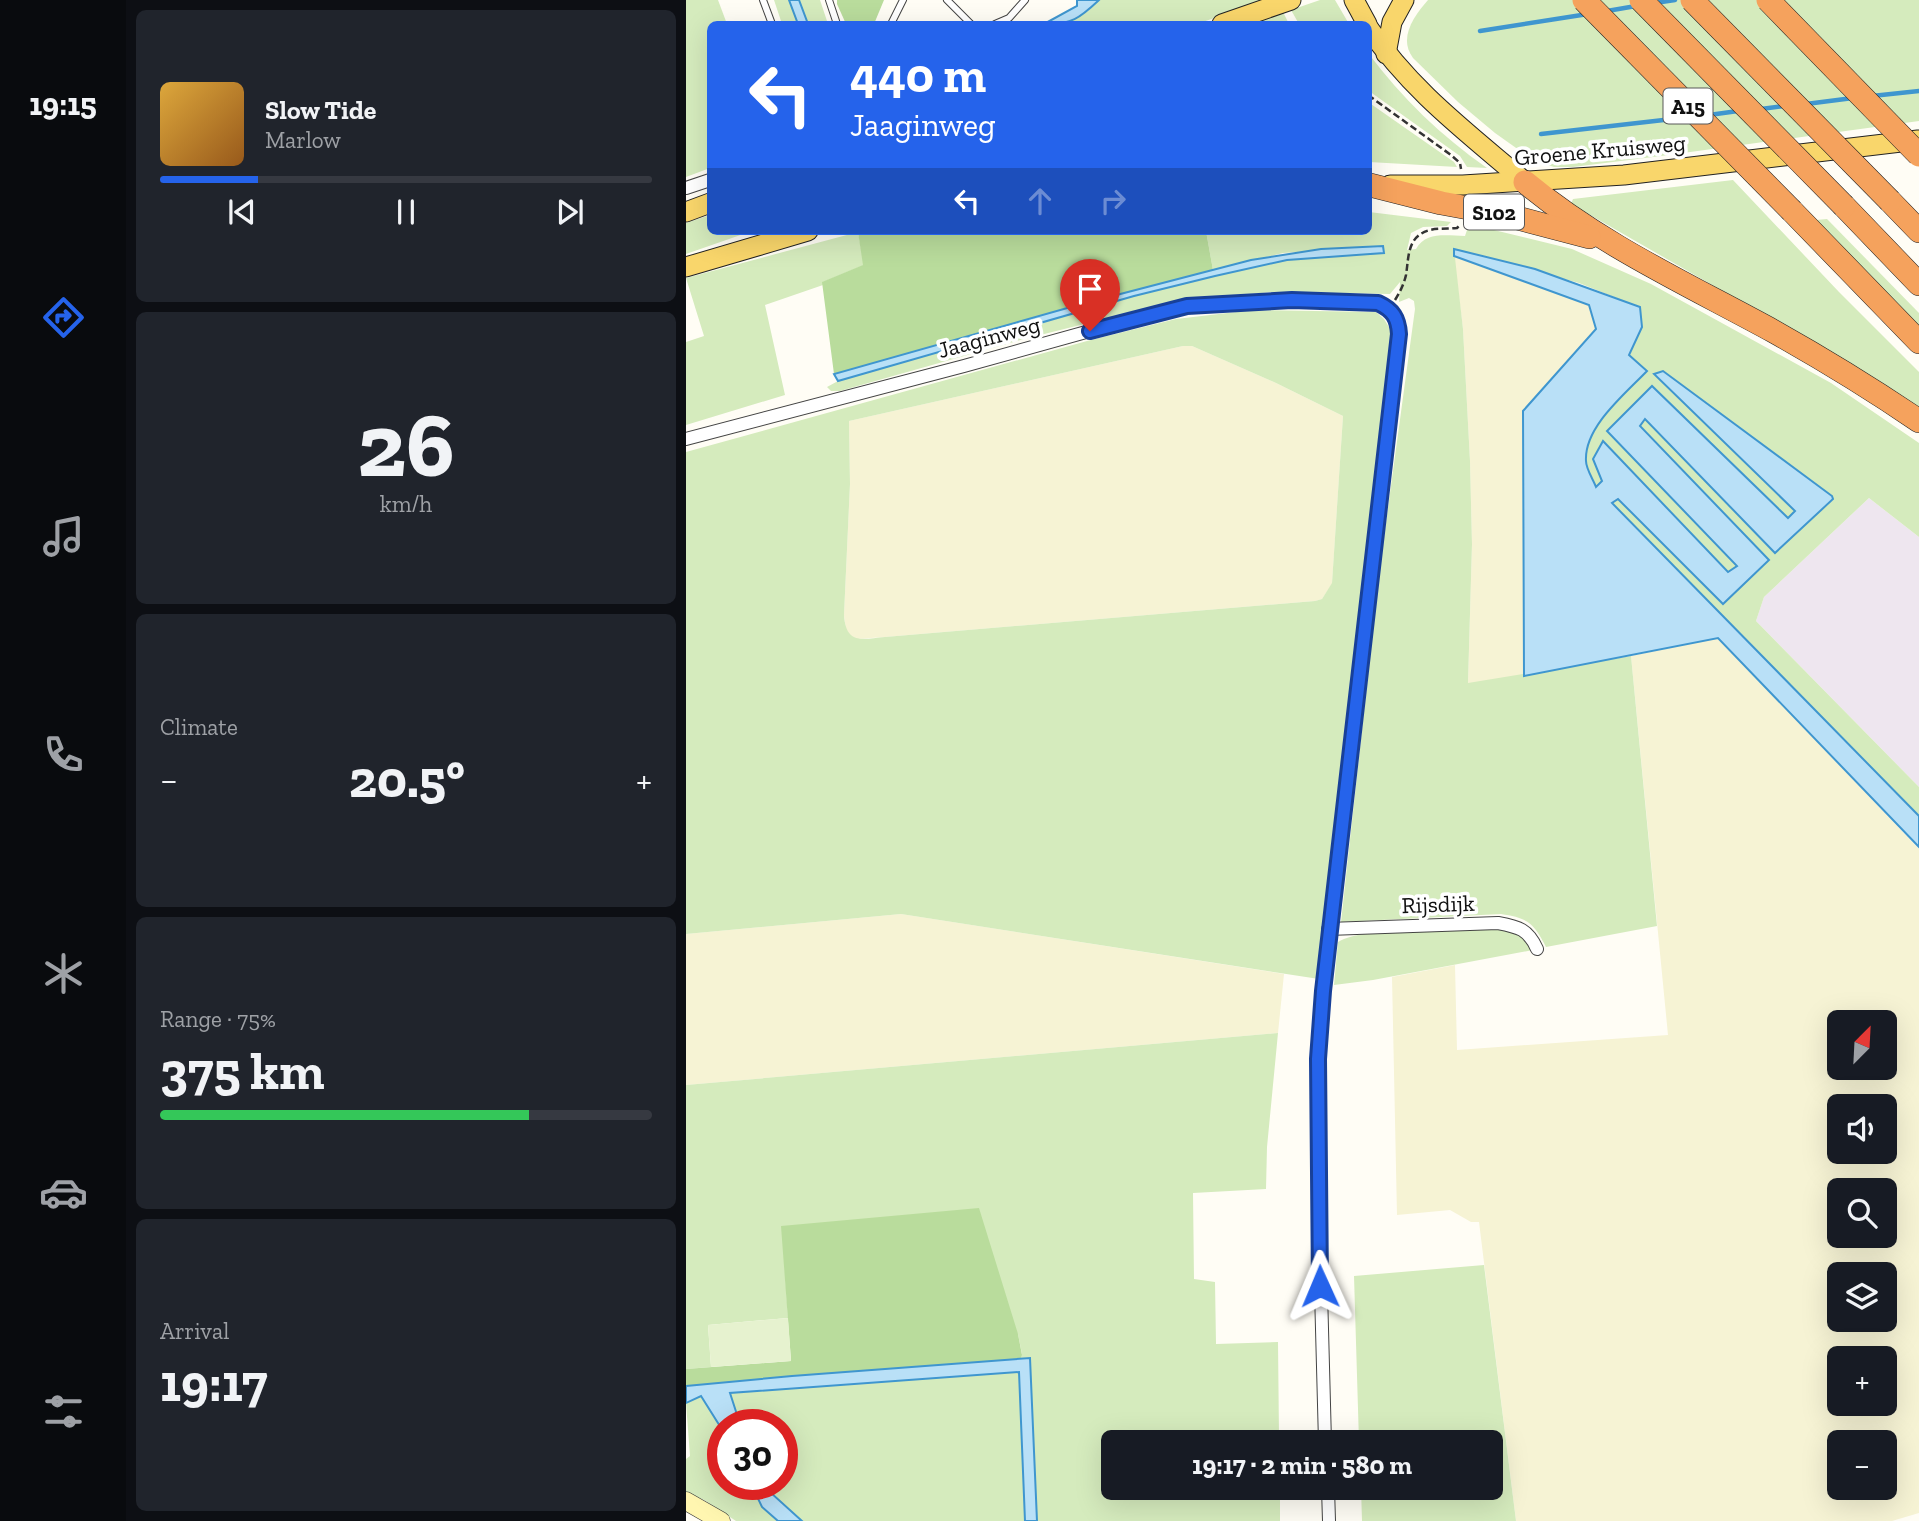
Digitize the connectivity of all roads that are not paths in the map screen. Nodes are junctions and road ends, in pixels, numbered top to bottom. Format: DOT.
graph roads {
  1 [pos="763,0"];
  2 [pos="829,0"];
  3 [pos="903,0"];
  4 [pos="947,0"];
  5 [pos="1025,0"];
  6 [pos="1291,0"];
  7 [pos="1354,0"];
  8 [pos="1404,0"];
  9 [pos="1584,0"];
  10 [pos="1641,0"];
  11 [pos="1692,0"];
  12 [pos="1768,0"];
  13 [pos="771,21"];
  14 [pos="836,21"];
  15 [pos="892,21"];
  16 [pos="968,21"];
  17 [pos="1002,21"];
  18 [pos="1231,21"];
  19 [pos="1365,21"];
  20 [pos="1372,32"];
  21 [pos="1386,54"];
  22 [pos="1919,140"];
  23 [pos="1919,155"];
  24 [pos="707,181"];
  25 [pos="1525,182"];
  26 [pos="1372,185"];
  27 [pos="1372,186"];
  28 [pos="686,188"];
  29 [pos="707,204"];
  30 [pos="686,212"];
  31 [pos="1919,231"];
  32 [pos="794,235"];
  33 [pos="1617,245"];
  34 [pos="686,267"];
  35 [pos="1919,284"];
  36 [pos="1919,342"];
  37 [pos="1919,421"];
  38 [pos="686,439"];
  39 [pos="1328,929"];
  40 [pos="1537,949"];
  41 [pos="1325,1430"];
  42 [pos="1328,1500"];
  43 [pos="686,1502"];
  44 [pos="721,1521"];
  45 [pos="1329,1521"];
  1 -- 13 [label="lane"];
  2 -- 14 [label="lane"];
  3 -- 15 [label="lane"];
  4 -- 16 [label="lane"];
  5 -- 17 [label="lane"];
  6 -- 18 [label="main road"];
  7 -- 19 [label="main road, S102"];
  8 -- 21 [label="main road"];
  9 -- 36 [label="highway, A15, bridge"];
  10 -- 35 [label="highway, A15, bridge"];
  11 -- 31 [label="highway, bridge"];
  12 -- 23 [label="highway, bridge"];
  20 -- 21 [label="main road, S102"];
  21 -- 25 [label="main road, S102"];
  22 -- 25 [label="main road, Groene Kruisweg / S102"];
  24 -- 28 [label="street"];
  25 -- 26 [label="main road, Groene Kruisweg / S102"];
  25 -- 33 [label="highway"];
  27 -- 33 [label="highway, S102"];
  29 -- 30 [label="main road"];
  32 -- 34 [label="main road"];
  33 -- 37 [label="highway"];
  38 -- 39 [label="street, Jaaginweg"];
  39 -- 40 [label="street, Rijsdijk"];
  39 -- 41 [label="street"];
  42 -- 45 [label="street"];
  43 -- 44 [label="main road"];
}
